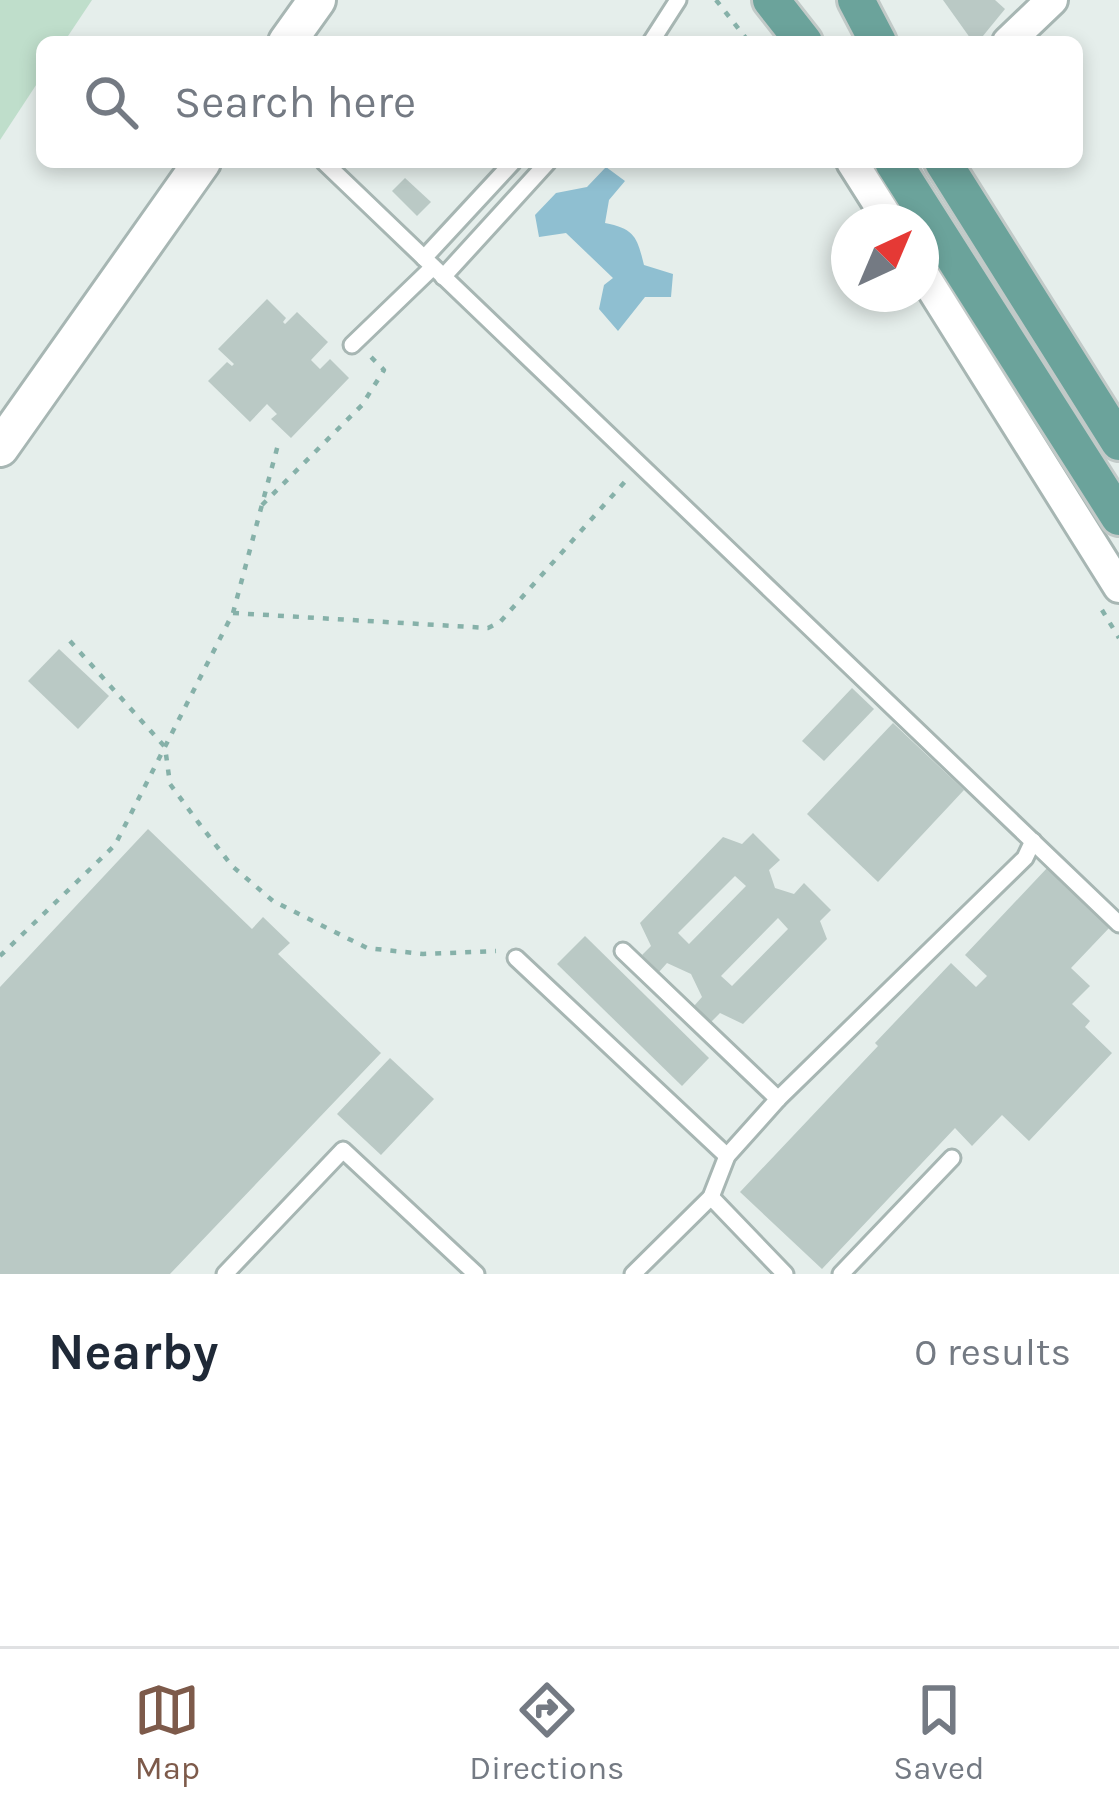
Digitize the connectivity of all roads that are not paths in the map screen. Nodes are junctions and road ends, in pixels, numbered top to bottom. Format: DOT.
graph roads {
  1 [pos="317,0"];
  2 [pos="678,0"];
  3 [pos="771,0"];
  4 [pos="856,0"];
  5 [pos="1052,0"];
  6 [pos="291,36"];
  7 [pos="654,36"];
  8 [pos="798,36"];
  9 [pos="875,36"];
  10 [pos="1014,36"];
  11 [pos="198,168"];
  12 [pos="330,168"];
  13 [pos="508,168"];
  14 [pos="541,168"];
  15 [pos="857,168"];
  16 [pos="897,168"];
  17 [pos="948,168"];
  18 [pos="879,204"];
  19 [pos="434,267"];
  20 [pos="939,300"];
  21 [pos="354,343"];
  22 [pos="1119,442"];
  23 [pos="0,448"];
  24 [pos="1119,517"];
  25 [pos="1119,586"];
  26 [pos="1033,841"];
  27 [pos="1119,924"];
  28 [pos="623,951"];
  29 [pos="516,958"];
  30 [pos="778,1099"];
  31 [pos="728,1156"];
  32 [pos="952,1159"];
  33 [pos="711,1197"];
  34 [pos="225,1274"];
  35 [pos="476,1274"];
  36 [pos="633,1274"];
  37 [pos="785,1274"];
  38 [pos="842,1274"];
  1 -- 6 [label="street"];
  2 -- 7 [label="lane"];
  3 -- 8 [label="main road"];
  4 -- 9 [label="main road"];
  5 -- 10 [label="street"];
  11 -- 23 [label="street"];
  12 -- 19 [label="lane"];
  13 -- 19 [label="lane"];
  14 -- 19 [label="lane"];
  15 -- 18 [label="street"];
  16 -- 24 [label="main road"];
  17 -- 22 [label="main road"];
  19 -- 21 [label="lane"];
  19 -- 26 [label="lane"];
  20 -- 25 [label="street"];
  26 -- 27 [label="lane"];
  26 -- 30 [label="lane"];
  28 -- 30 [label="lane"];
  29 -- 31 [label="lane"];
  30 -- 31 [label="lane"];
  31 -- 33 [label="lane"];
  32 -- 38 [label="lane"];
  33 -- 36 [label="lane"];
  33 -- 37 [label="lane"];
  34 -- 35 [label="lane"];
}
